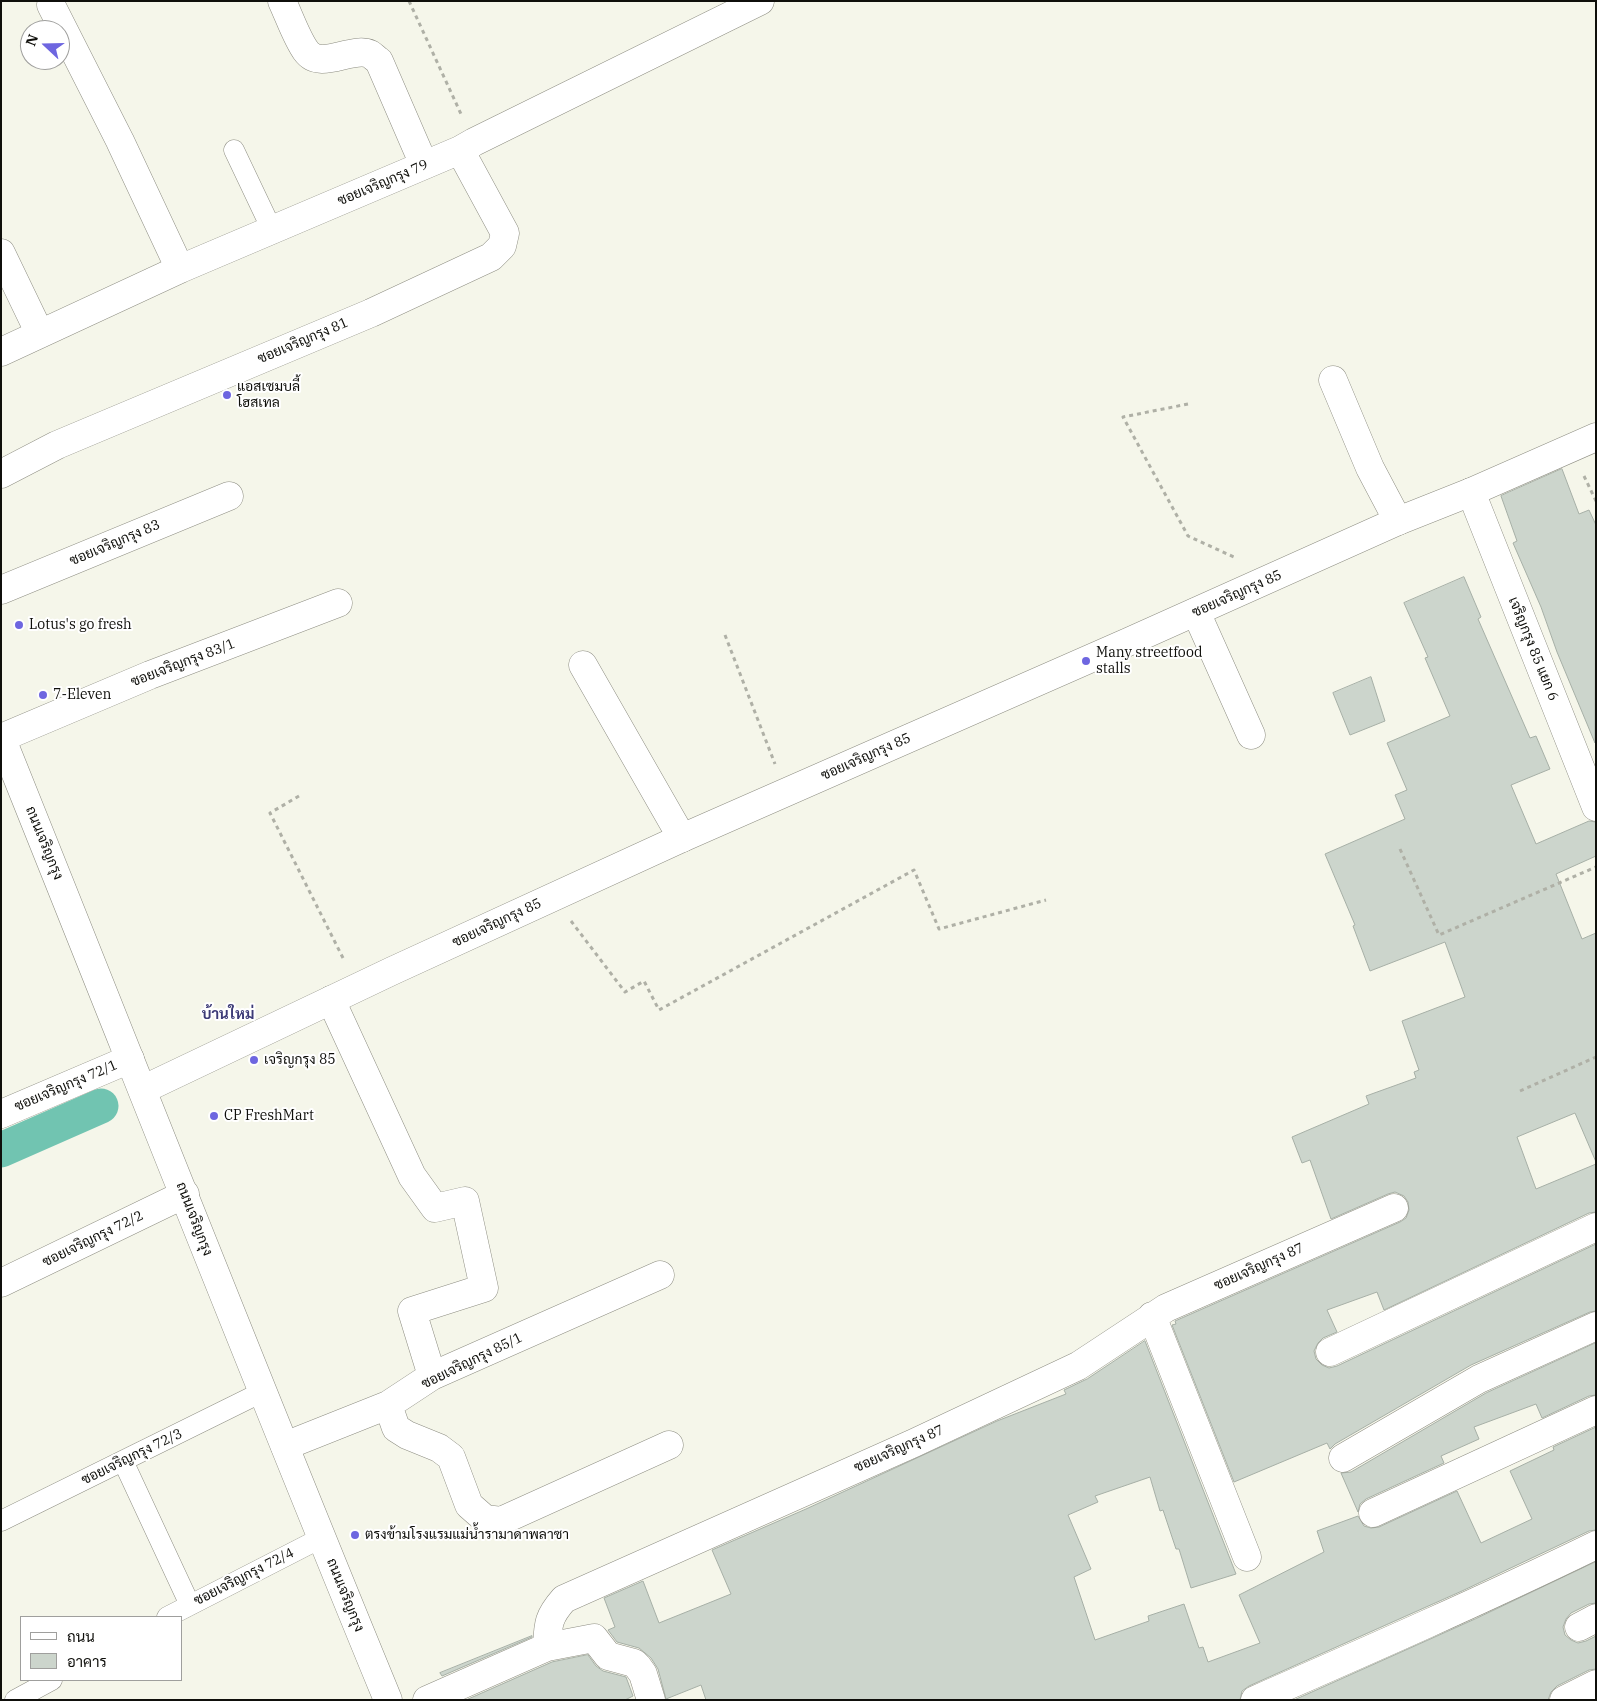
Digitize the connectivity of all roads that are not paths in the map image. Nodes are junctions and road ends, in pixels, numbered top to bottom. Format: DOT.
graph roads {
  1 [pos="282,1"];
  2 [pos="760,1"];
  3 [pos="51,5"];
  4 [pos="713,11"];
  5 [pos="467,146"];
  6 [pos="234,150"];
  7 [pos="424,165"];
  8 [pos="272,230"];
  9 [pos="1,253"];
  10 [pos="180,269"];
  11 [pos="40,334"];
  12 [pos="1,352"];
  13 [pos="1333,380"];
  14 [pos="1596,437"];
  15 [pos="1,474"];
  16 [pos="1471,492"];
  17 [pos="229,496"];
  18 [pos="1398,521"];
  19 [pos="1,590"];
  20 [pos="338,603"];
  21 [pos="1196,612"];
  22 [pos="583,665"];
  23 [pos="1251,735"];
  24 [pos="1,738"];
  25 [pos="1593,793"];
  26 [pos="682,838"];
  27 [pos="331,1000"];
  28 [pos="130,1059"];
  29 [pos="142,1090"];
  30 [pos="1,1114"];
  31 [pos="185,1194"];
  32 [pos="1394,1208"];
  33 [pos="1596,1227"];
  34 [pos="660,1275"];
  35 [pos="1,1283"];
  36 [pos="1152,1316"];
  37 [pos="1596,1326"];
  38 [pos="1330,1352"];
  39 [pos="432,1376"];
  40 [pos="262,1392"];
  41 [pos="388,1405"];
  42 [pos="1596,1410"];
  43 [pos="669,1445"];
  44 [pos="284,1446"];
  45 [pos="1343,1458"];
  46 [pos="123,1461"];
  47 [pos="1373,1513"];
  48 [pos="1,1521"];
  49 [pos="321,1538"];
  50 [pos="1596,1545"];
  51 [pos="1247,1557"];
  52 [pos="190,1605"];
  53 [pos="169,1616"];
  54 [pos="547,1647"];
  55 [pos="50,1681"];
  56 [pos="1596,1684"];
  57 [pos="15,1700"];
  58 [pos="388,1700"];
  59 [pos="427,1700"];
  60 [pos="651,1700"];
  61 [pos="1255,1700"];
  62 [pos="1564,1700"];
  1 -- 7 [label="street"];
  2 -- 4 [label="street, ซอยเจริญกรุง 79"];
  3 -- 10 [label="street"];
  4 -- 5 [label="street, ซอยเจริญกรุง 79"];
  5 -- 7 [label="street, ซอยเจริญกรุง 79"];
  5 -- 15 [label="street, ซอยเจริญกรุง 81"];
  6 -- 8 [label="lane"];
  7 -- 8 [label="street, ซอยเจริญกรุง 79"];
  8 -- 10 [label="street, ซอยเจริญกรุง 79"];
  9 -- 11 [label="street"];
  10 -- 11 [label="street, ซอยเจริญกรุง 79"];
  11 -- 12 [label="street, ซอยเจริญกรุง 79"];
  13 -- 18 [label="street"];
  14 -- 16 [label="street, ซอยเจริญกรุง 85"];
  16 -- 18 [label="street, ซอยเจริญกรุง 85"];
  16 -- 25 [label="street, เจริญกรุง 85 แยก 6"];
  17 -- 19 [label="street, ซอยเจริญกรุง 83"];
  18 -- 21 [label="street, ซอยเจริญกรุง 85"];
  20 -- 24 [label="street, ซอยเจริญกรุง 83/1"];
  21 -- 23 [label="street"];
  21 -- 26 [label="street, ซอยเจริญกรุง 85"];
  22 -- 26 [label="street"];
  24 -- 28 [label="street, ถนนเจริญกรุง"];
  26 -- 27 [label="street, ซอยเจริญกรุง 85"];
  27 -- 29 [label="street, ซอยเจริญกรุง 85"];
  27 -- 39 [label="street"];
  28 -- 29 [label="street, ถนนเจริญกรุง"];
  28 -- 30 [label="street, ซอยเจริญกรุง 72/1"];
  29 -- 31 [label="street, ถนนเจริญกรุง"];
  31 -- 35 [label="street, ซอยเจริญกรุง 72/2"];
  31 -- 40 [label="street, ถนนเจริญกรุง"];
  32 -- 36 [label="street, ซอยเจริญกรุง 87"];
  33 -- 38 [label="street"];
  34 -- 39 [label="street, ซอยเจริญกรุง 85/1"];
  36 -- 51 [label="street"];
  36 -- 54 [label="street, ซอยเจริญกรุง 87"];
  37 -- 45 [label="street"];
  39 -- 41 [label="street, ซอยเจริญกรุง 85/1"];
  40 -- 44 [label="street, ถนนเจริญกรุง"];
  40 -- 46 [label="lane, ซอยเจริญกรุง 72/3"];
  41 -- 43 [label="street"];
  41 -- 44 [label="street, ซอยเจริญกรุง 85/1"];
  42 -- 47 [label="street"];
  44 -- 49 [label="street, ถนนเจริญกรุง"];
  46 -- 48 [label="lane, ซอยเจริญกรุง 72/3"];
  46 -- 52 [label="lane"];
  49 -- 52 [label="lane, ซอยเจริญกรุง 72/4"];
  49 -- 58 [label="street, ถนนเจริญกรุง"];
  50 -- 61 [label="street"];
  52 -- 53 [label="lane, ซอยเจริญกรุง 72/4"];
  54 -- 59 [label="street"];
  54 -- 60 [label="street"];
  55 -- 57 [label="lane"];
  56 -- 62 [label="street"];
}
